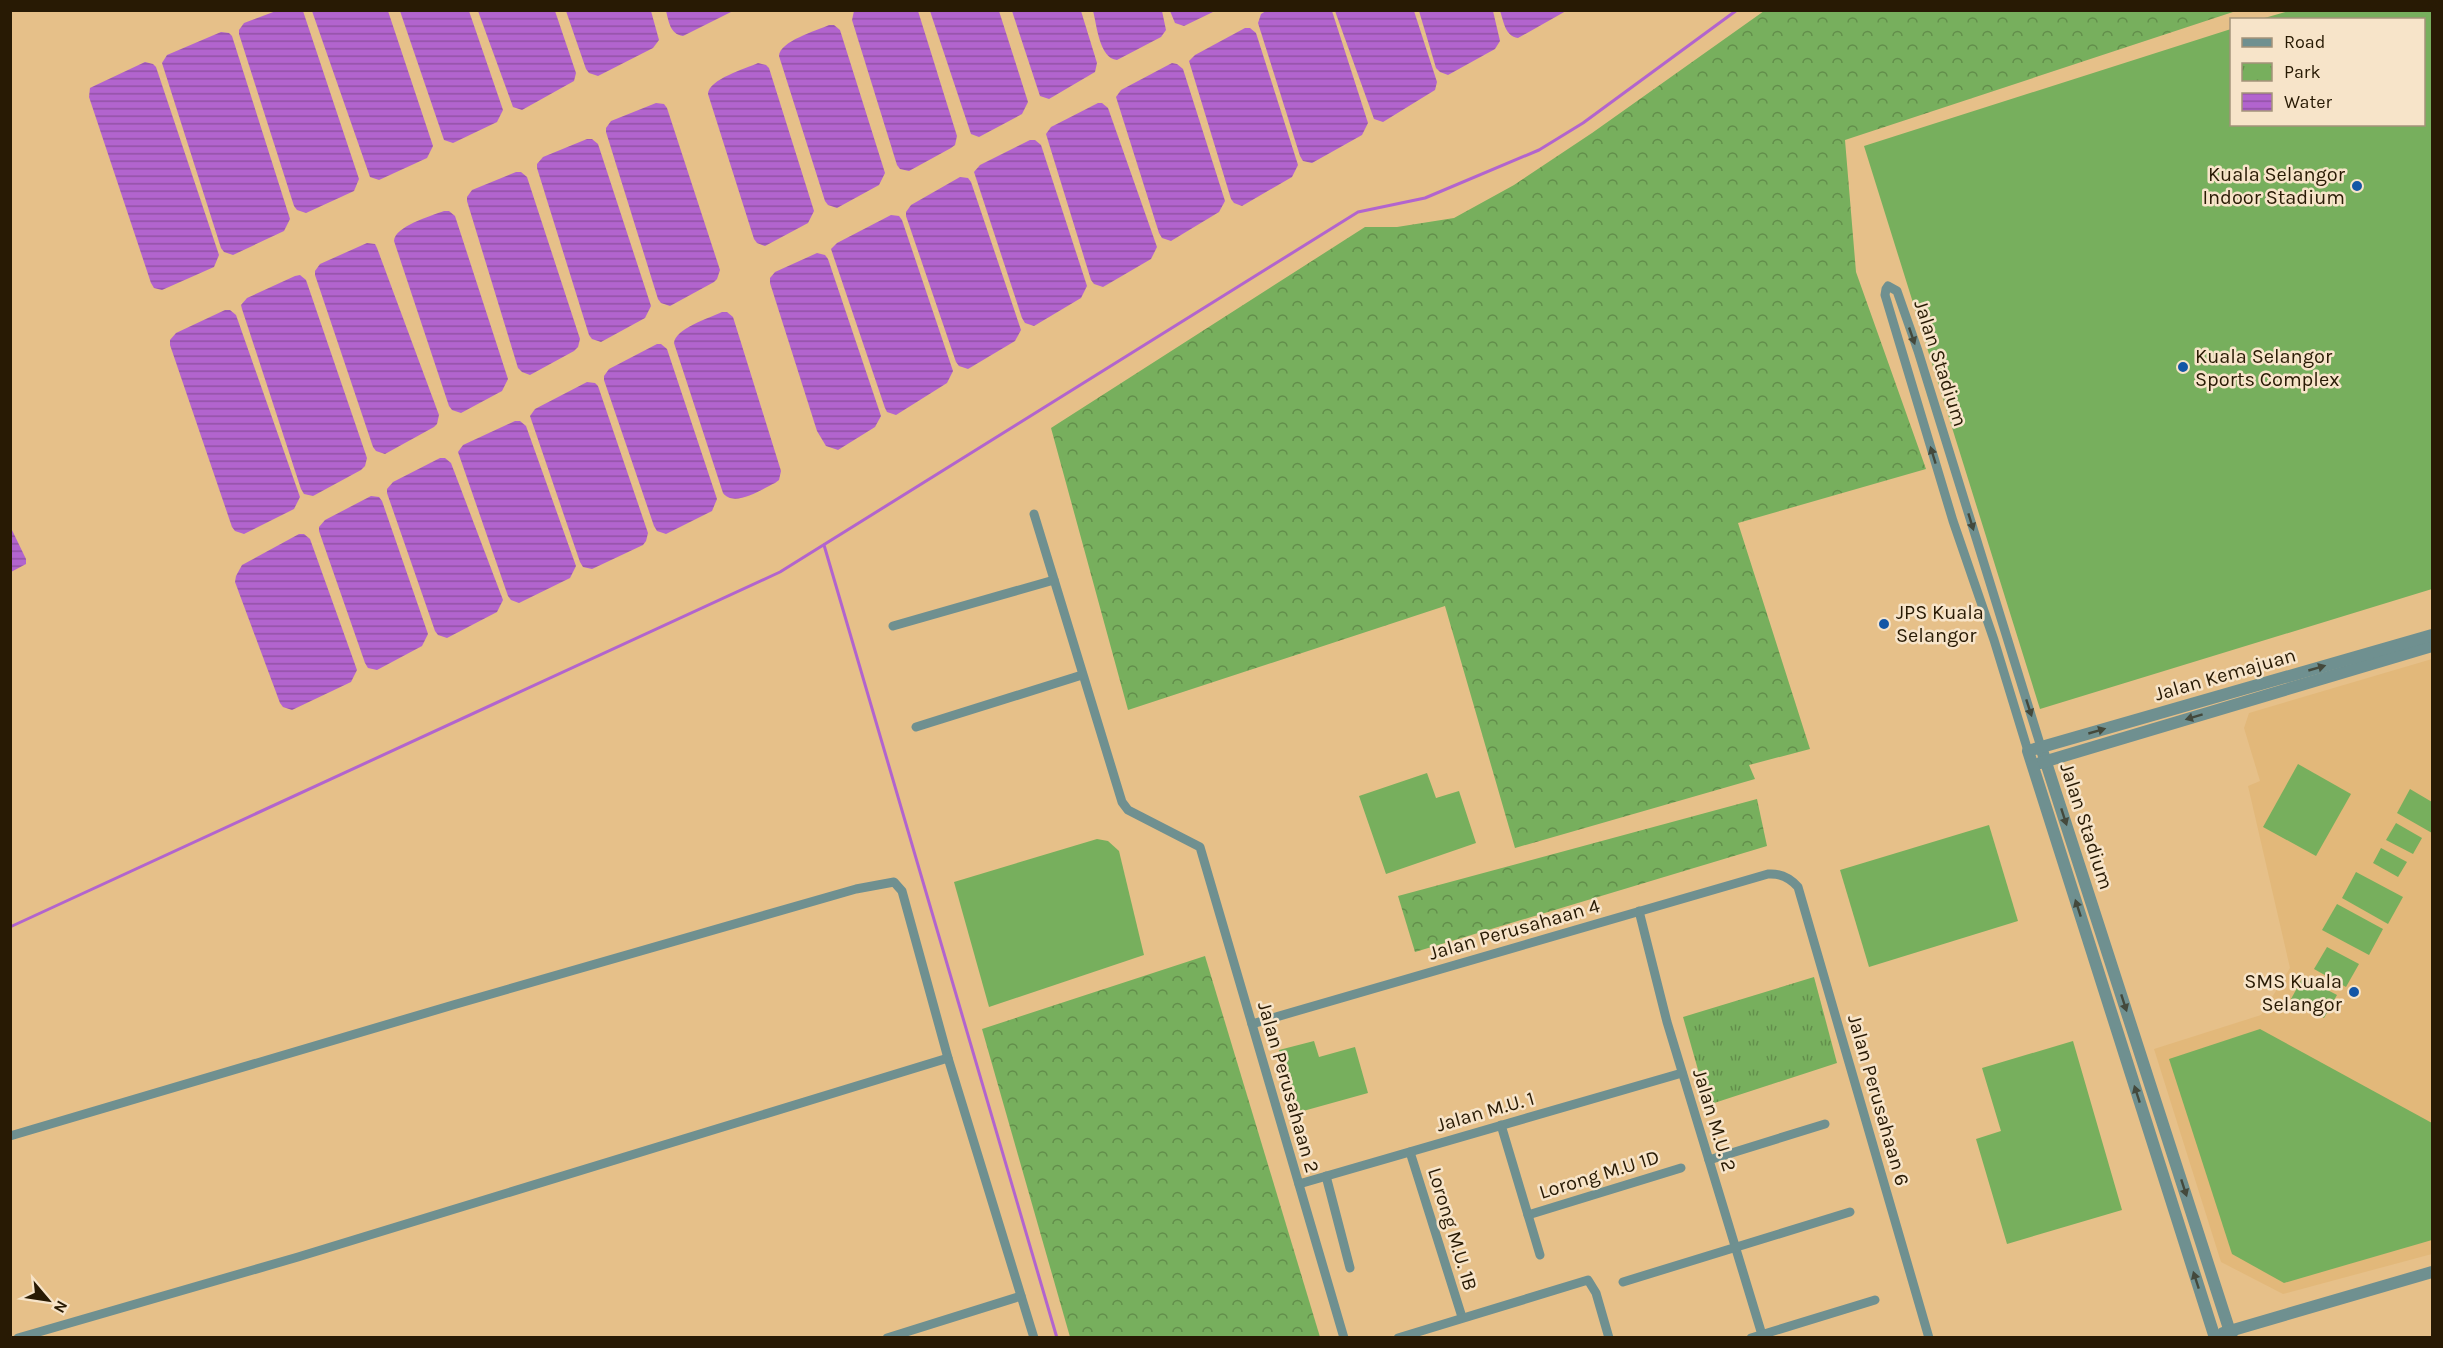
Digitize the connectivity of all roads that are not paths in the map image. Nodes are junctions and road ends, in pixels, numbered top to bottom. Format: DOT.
graph roads {
  1 [pos="1034,514"];
  2 [pos="1054,580"];
  3 [pos="893,626"];
  4 [pos="2433,635"];
  5 [pos="2433,646"];
  6 [pos="1082,675"];
  7 [pos="916,727"];
  8 [pos="2041,747"];
  9 [pos="2028,751"];
  10 [pos="2046,762"];
  11 [pos="2033,766"];
  12 [pos="1786,877"];
  13 [pos="1639,911"];
  14 [pos="1252,1024"];
  15 [pos="948,1058"];
  16 [pos="1682,1073"];
  17 [pos="1825,1124"];
  18 [pos="1501,1125"];
  19 [pos="10,1137"];
  20 [pos="1410,1152"];
  21 [pos="1709,1160"];
  22 [pos="1681,1168"];
  23 [pos="1326,1176"];
  24 [pos="1299,1184"];
  25 [pos="1850,1212"];
  26 [pos="1528,1215"];
  27 [pos="1735,1247"];
  28 [pos="1540,1255"];
  29 [pos="1350,1268"];
  30 [pos="2433,1272"];
  31 [pos="1623,1282"];
  32 [pos="1021,1296"];
  33 [pos="1875,1300"];
  34 [pos="1462,1317"];
  35 [pos="2231,1334"];
  36 [pos="1762,1336"];
  37 [pos="2214,1336"];
  38 [pos="18,1338"];
  39 [pos="887,1338"];
  40 [pos="1034,1338"];
  41 [pos="1344,1338"];
  42 [pos="1398,1338"];
  43 [pos="1609,1338"];
  44 [pos="1751,1338"];
  45 [pos="1929,1338"];
  1 -- 2 [label="street"];
  2 -- 3 [label="street"];
  2 -- 6 [label="street"];
  8 -- 4 [label="street, Jalan Kemajuan, one-way"];
  5 -- 10 [label="street, Jalan Kemajuan, one-way"];
  6 -- 7 [label="street"];
  6 -- 14 [label="street, Jalan Perusahaan 2"];
  8 -- 9 [label="street, Jalan Kemajuan"];
  9 -- 8 [label="street, Jalan Stadium, one-way"];
  8 -- 10 [label="street, Jalan Stadium"];
  9 -- 11 [label="street, Jalan Stadium"];
  10 -- 11 [label="street, Jalan Kemajuan"];
  10 -- 35 [label="street, Jalan Stadium, one-way"];
  37 -- 11 [label="street, Jalan Stadium, one-way"];
  12 -- 13 [label="street, Jalan Perusahaan 4"];
  12 -- 45 [label="street, Jalan Perusahaan 6"];
  13 -- 14 [label="street, Jalan Perusahaan 4"];
  13 -- 16 [label="street, Jalan M.U. 2"];
  14 -- 24 [label="street, Jalan Perusahaan 2"];
  15 -- 19 [label="street"];
  15 -- 32 [label="street"];
  15 -- 38 [label="street"];
  16 -- 18 [label="street, Jalan M.U. 1"];
  16 -- 21 [label="street, Jalan M.U. 2"];
  17 -- 21 [label="street"];
  18 -- 20 [label="street, Jalan M.U. 1"];
  18 -- 26 [label="street"];
  20 -- 23 [label="street, Jalan M.U. 1"];
  20 -- 34 [label="street, Lorong M.U. 1B"];
  21 -- 27 [label="street, Jalan M.U. 2"];
  22 -- 26 [label="street, Lorong M.U 1D"];
  23 -- 24 [label="street, Jalan M.U. 1"];
  23 -- 29 [label="street"];
  24 -- 41 [label="street, Jalan Perusahaan 2"];
  25 -- 27 [label="street"];
  26 -- 28 [label="street"];
  27 -- 31 [label="street"];
  27 -- 36 [label="street, Jalan M.U. 2"];
  30 -- 35 [label="street"];
  32 -- 39 [label="street"];
  32 -- 40 [label="street"];
  33 -- 36 [label="street"];
  34 -- 42 [label="street"];
  34 -- 43 [label="street"];
  35 -- 37 [label="street"];
  36 -- 44 [label="street"];
}
